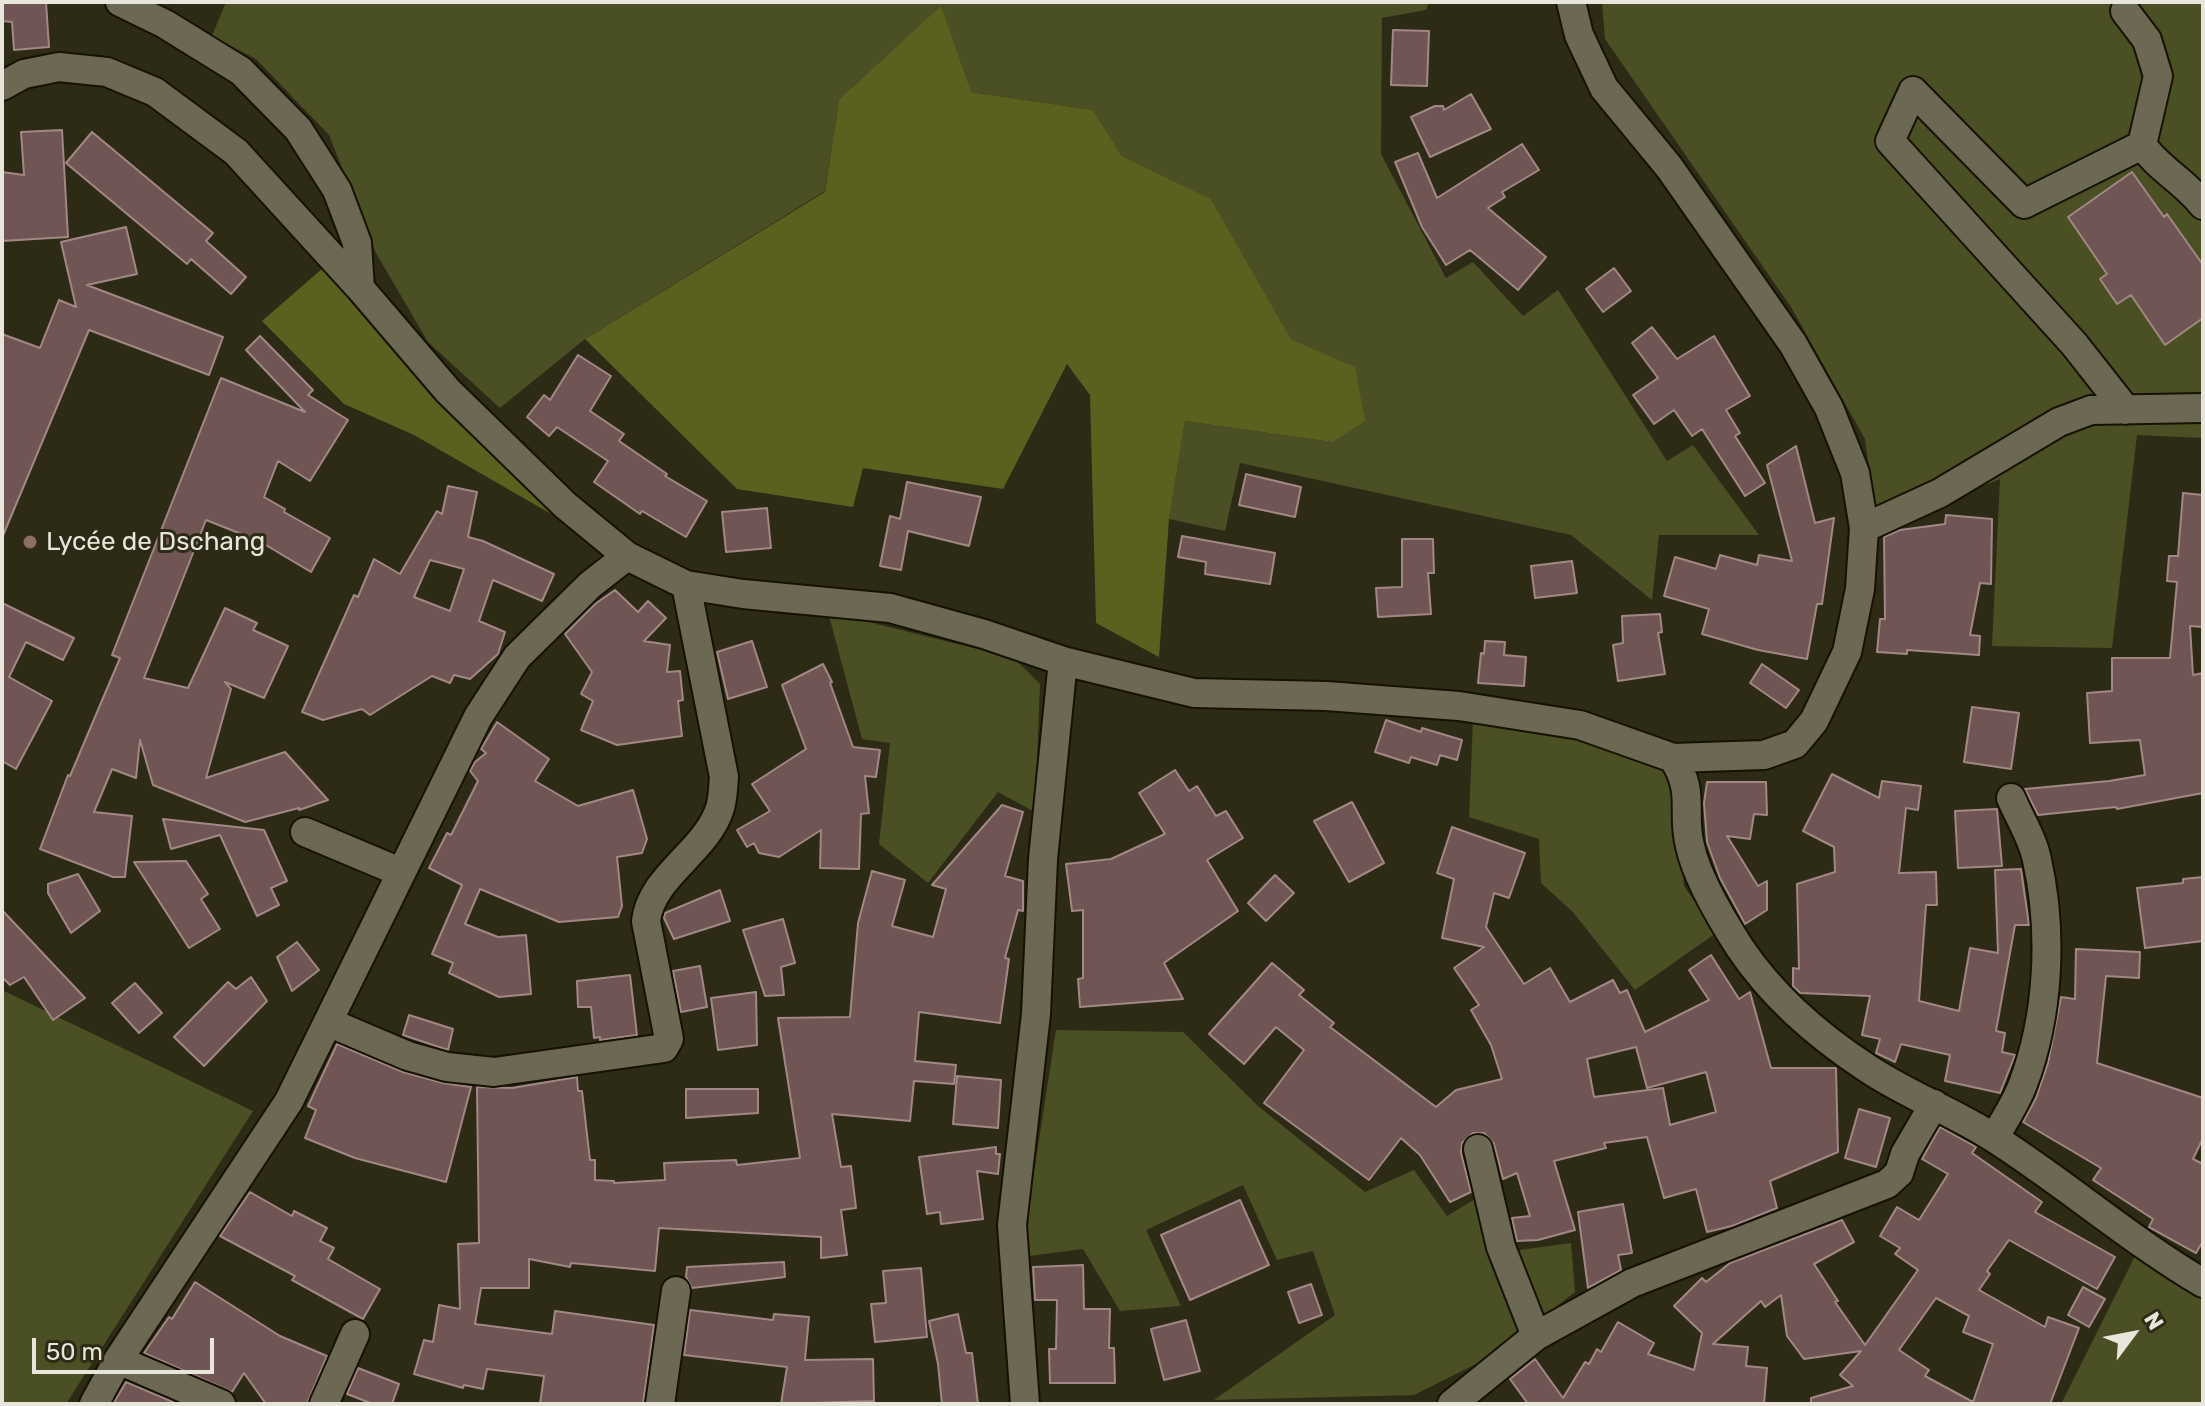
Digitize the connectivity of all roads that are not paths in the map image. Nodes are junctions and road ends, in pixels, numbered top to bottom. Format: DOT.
graph roads {
  1 [pos="120,2"];
  2 [pos="1571,2"];
  3 [pos="2125,11"];
  4 [pos="2,86"];
  5 [pos="2142,145"];
  6 [pos="2203,205"];
  7 [pos="360,288"];
  8 [pos="2203,408"];
  9 [pos="2126,410"];
  10 [pos="1864,528"];
  11 [pos="627,556"];
  12 [pos="686,585"];
  13 [pos="1063,661"];
  14 [pos="1673,758"];
  15 [pos="2011,798"];
  16 [pos="305,832"];
  17 [pos="400,872"];
  18 [pos="328,1022"];
  19 [pos="1934,1104"];
  20 [pos="1994,1138"];
  21 [pos="1478,1149"];
  22 [pos="2203,1283"];
  23 [pos="676,1291"];
  24 [pos="355,1334"];
  25 [pos="1536,1336"];
  26 [pos="118,1360"];
  27 [pos="94,1404"];
  28 [pos="221,1404"];
  29 [pos="324,1404"];
  30 [pos="660,1404"];
  31 [pos="1025,1404"];
  32 [pos="1452,1404"];
  1 -- 7 [label="street"];
  2 -- 10 [label="street"];
  3 -- 5 [label="street"];
  4 -- 7 [label="street"];
  5 -- 6 [label="street"];
  5 -- 9 [label="street"];
  7 -- 11 [label="street"];
  8 -- 9 [label="street"];
  9 -- 10 [label="street"];
  10 -- 14 [label="street"];
  11 -- 12 [label="street"];
  11 -- 17 [label="street"];
  12 -- 13 [label="street"];
  12 -- 18 [label="street"];
  13 -- 14 [label="street"];
  13 -- 31 [label="street"];
  14 -- 19 [label="street"];
  15 -- 20 [label="street"];
  16 -- 17 [label="street"];
  17 -- 18 [label="street"];
  18 -- 26 [label="street"];
  19 -- 20 [label="street"];
  19 -- 25 [label="street"];
  20 -- 22 [label="street"];
  21 -- 25 [label="street"];
  23 -- 30 [label="street"];
  24 -- 29 [label="street"];
  25 -- 32 [label="street"];
  26 -- 27 [label="street"];
  26 -- 28 [label="street"];
}
